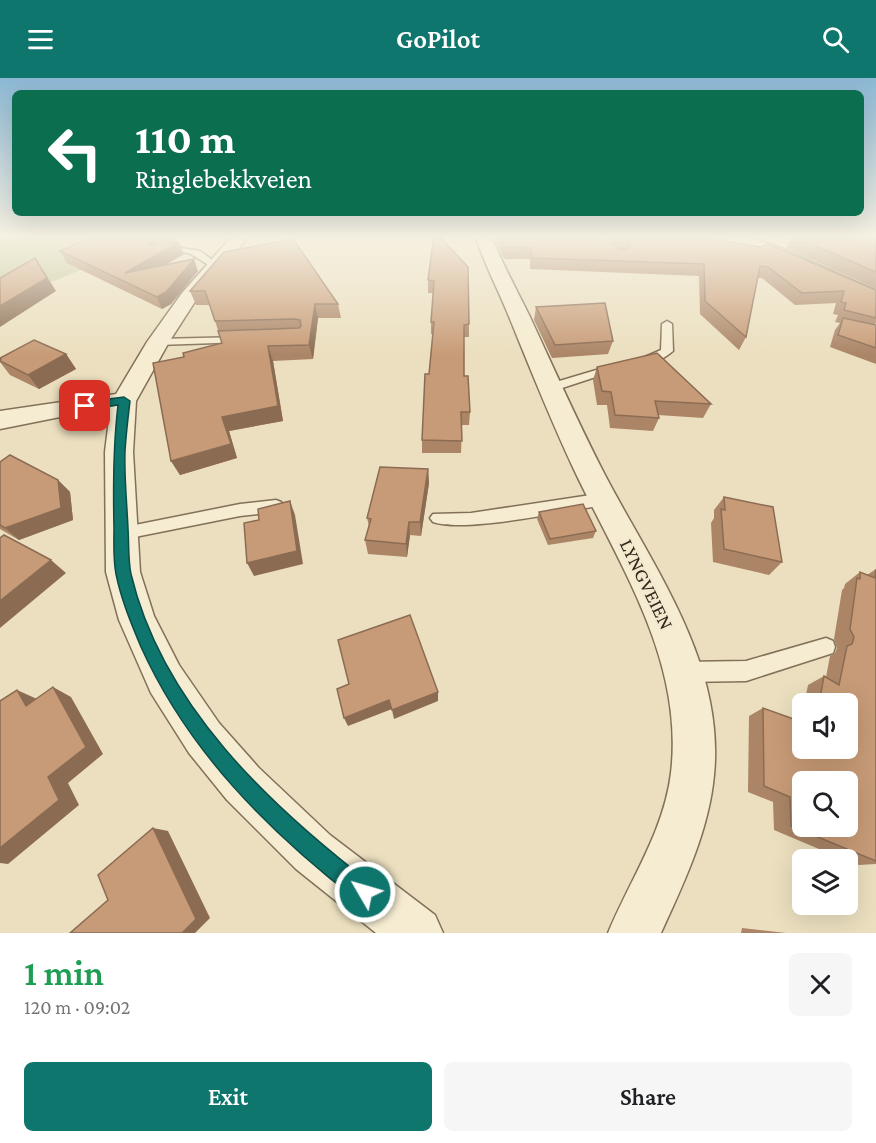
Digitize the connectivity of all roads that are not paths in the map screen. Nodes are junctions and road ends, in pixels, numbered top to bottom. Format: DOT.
graph roads {
  1 [pos="207,275"];
  2 [pos="500,275"];
  3 [pos="825,275"];
  4 [pos="876,298"];
  5 [pos="667,324"];
  6 [pos="251,340"];
  7 [pos="158,342"];
  8 [pos="550,388"];
  9 [pos="124,401"];
  10 [pos="0,421"];
  11 [pos="604,499"];
  12 [pos="276,506"];
  13 [pos="438,518"];
  14 [pos="120,534"];
  15 [pos="826,647"];
  16 [pos="683,672"];
  17 [pos="417,933"];
  18 [pos="634,933"];
  1 -- 7 [label="street"];
  2 -- 8 [label="street, LYNGVEIEN"];
  3 -- 4 [label="street"];
  5 -- 8 [label="lane"];
  6 -- 7 [label="lane"];
  7 -- 9 [label="street"];
  8 -- 11 [label="street, LYNGVEIEN"];
  9 -- 10 [label="street"];
  9 -- 14 [label="street"];
  11 -- 13 [label="lane"];
  11 -- 16 [label="street, LYNGVEIEN"];
  12 -- 14 [label="lane"];
  14 -- 17 [label="street"];
  15 -- 16 [label="lane"];
  16 -- 18 [label="street, LYNGVEIEN"];
}
